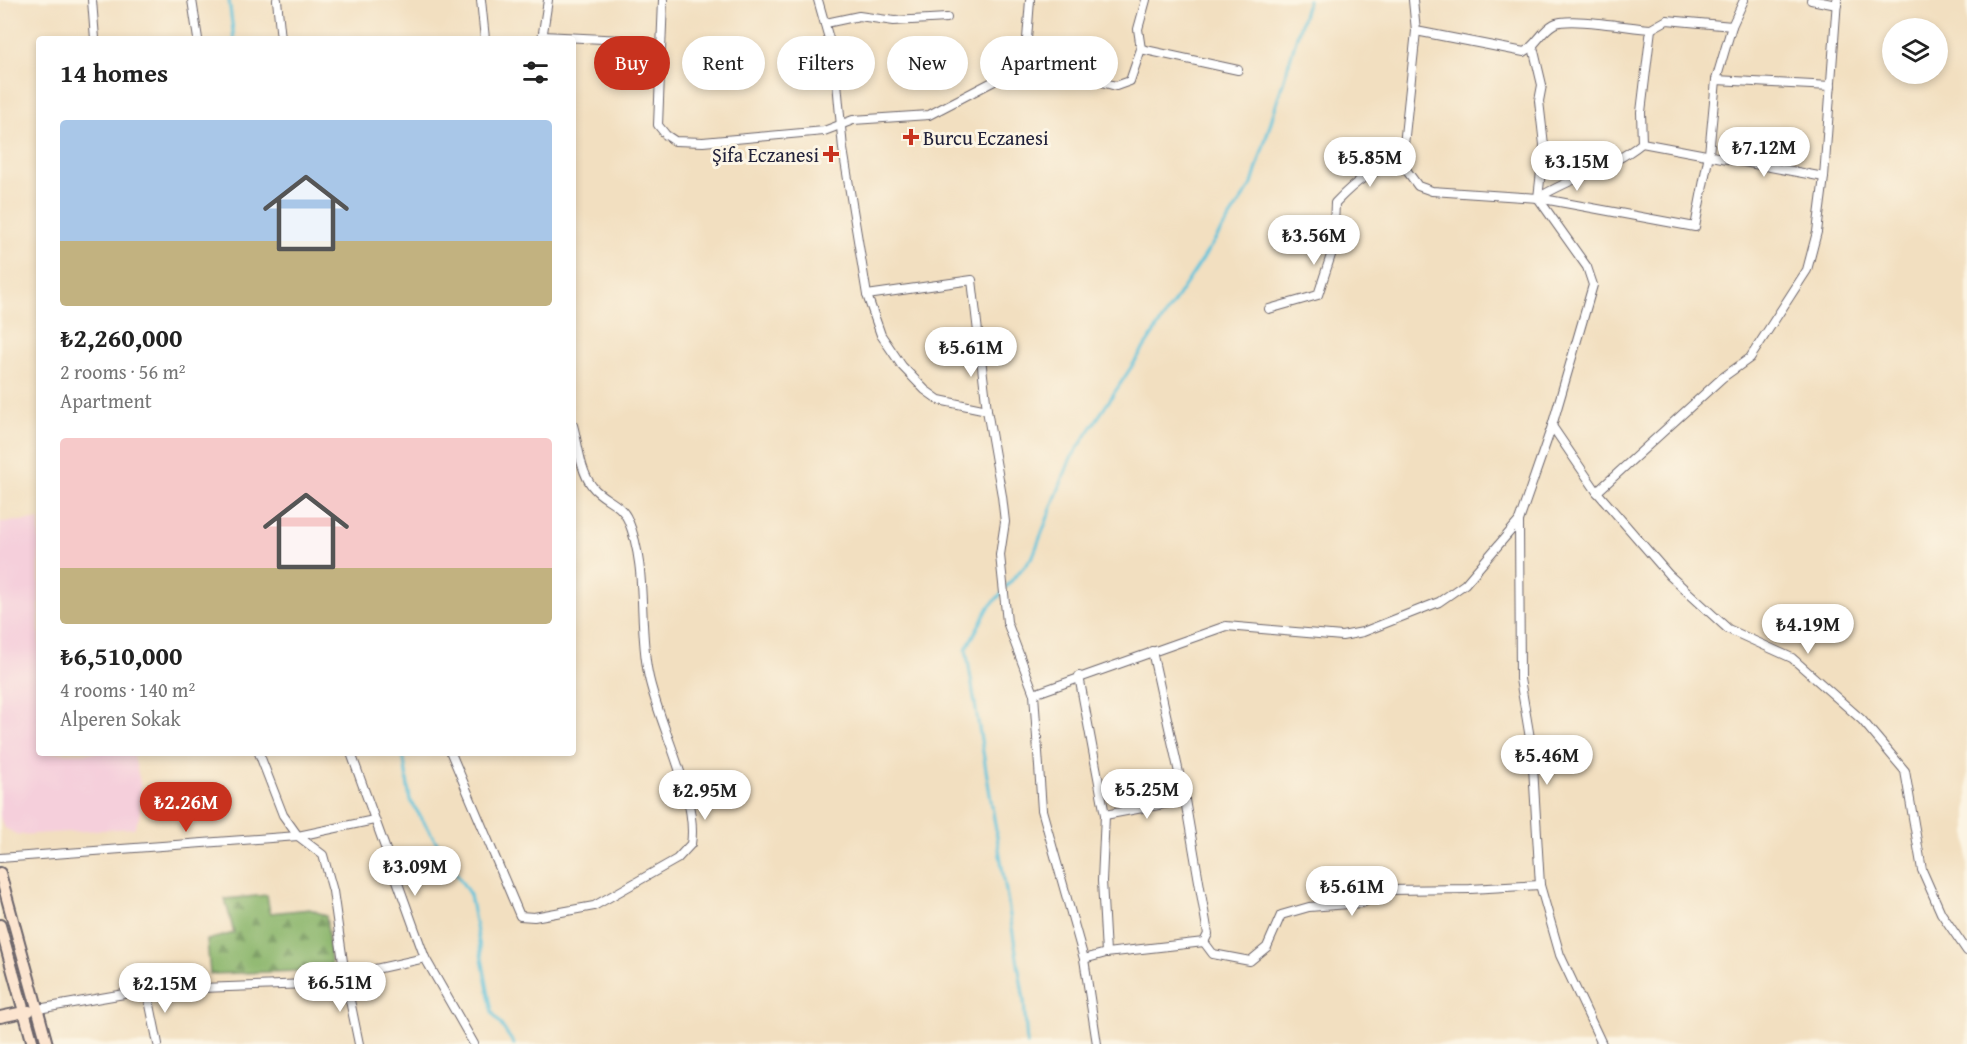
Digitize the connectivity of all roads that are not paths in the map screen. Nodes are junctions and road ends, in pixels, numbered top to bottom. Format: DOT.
graph roads {
  1 [pos="92,0"];
  2 [pos="192,0"];
  3 [pos="277,0"];
  4 [pos="482,0"];
  5 [pos="548,0"];
  6 [pos="663,0"];
  7 [pos="818,0"];
  8 [pos="1030,0"];
  9 [pos="1146,0"];
  10 [pos="1413,0"];
  11 [pos="1744,0"];
  12 [pos="1811,0"];
  13 [pos="1836,3"];
  14 [pos="947,18"];
  15 [pos="826,23"];
  16 [pos="1732,26"];
  17 [pos="1651,29"];
  18 [pos="1416,31"];
  19 [pos="95,36"];
  20 [pos="198,36"];
  21 [pos="281,36"];
  22 [pos="486,36"];
  23 [pos="542,36"];
  24 [pos="662,36"];
  25 [pos="1027,36"];
  26 [pos="576,39"];
  27 [pos="594,39"];
  28 [pos="1533,47"];
  29 [pos="1141,49"];
  30 [pos="1238,70"];
  31 [pos="1716,80"];
  32 [pos="1118,85"];
  33 [pos="1831,86"];
  34 [pos="980,88"];
  35 [pos="659,90"];
  36 [pos="841,126"];
  37 [pos="1642,143"];
  38 [pos="1709,154"];
  39 [pos="1402,164"];
  40 [pos="1824,177"];
  41 [pos="1538,198"];
  42 [pos="867,295"];
  43 [pos="1269,309"];
  44 [pos="987,410"];
  45 [pos="1552,426"];
  46 [pos="576,435"];
  47 [pos="1597,492"];
  48 [pos="1520,521"];
  49 [pos="1152,651"];
  50 [pos="1079,676"];
  51 [pos="1034,694"];
  52 [pos="260,756"];
  53 [pos="352,756"];
  54 [pos="452,756"];
  55 [pos="1185,800"];
  56 [pos="1105,815"];
  57 [pos="374,820"];
  58 [pos="298,836"];
  59 [pos="0,858"];
  60 [pos="0,873"];
  61 [pos="1540,885"];
  62 [pos="0,925"];
  63 [pos="1204,942"];
  64 [pos="1967,951"];
  65 [pos="1106,953"];
  66 [pos="425,958"];
  67 [pos="1084,959"];
  68 [pos="345,976"];
  69 [pos="147,990"];
  70 [pos="38,1009"];
  71 [pos="24,1012"];
  72 [pos="0,1017"];
  73 [pos="33,1044"];
  74 [pos="47,1044"];
  75 [pos="158,1044"];
  76 [pos="359,1044"];
  77 [pos="474,1044"];
  78 [pos="1097,1044"];
  79 [pos="1602,1044"];
  1 -- 19 [label="street"];
  2 -- 20 [label="street"];
  3 -- 21 [label="street"];
  4 -- 22 [label="street"];
  5 -- 23 [label="street"];
  6 -- 24 [label="street"];
  7 -- 15 [label="street"];
  8 -- 25 [label="street"];
  9 -- 29 [label="street"];
  10 -- 18 [label="street"];
  11 -- 16 [label="street"];
  12 -- 13 [label="street"];
  13 -- 33 [label="street"];
  14 -- 15 [label="street"];
  15 -- 36 [label="street"];
  16 -- 17 [label="street"];
  16 -- 31 [label="street"];
  17 -- 28 [label="street"];
  17 -- 37 [label="street"];
  18 -- 28 [label="street"];
  18 -- 39 [label="street"];
  26 -- 27 [label="street"];
  28 -- 41 [label="street"];
  29 -- 30 [label="street"];
  29 -- 32 [label="street"];
  31 -- 33 [label="street"];
  31 -- 38 [label="street"];
  33 -- 40 [label="street"];
  34 -- 36 [label="street"];
  35 -- 36 [label="street"];
  36 -- 42 [label="street"];
  37 -- 38 [label="street"];
  37 -- 41 [label="street"];
  38 -- 40 [label="street"];
  38 -- 41 [label="street"];
  39 -- 41 [label="street"];
  39 -- 43 [label="street"];
  40 -- 47 [label="street"];
  41 -- 45 [label="street"];
  42 -- 44 [label="street"];
  42 -- 44 [label="street"];
  44 -- 51 [label="street"];
  45 -- 47 [label="street"];
  45 -- 48 [label="street"];
  46 -- 54 [label="street"];
  47 -- 64 [label="street"];
  48 -- 49 [label="street"];
  48 -- 61 [label="street"];
  49 -- 50 [label="street"];
  49 -- 55 [label="street"];
  50 -- 51 [label="street"];
  50 -- 56 [label="street"];
  51 -- 67 [label="street"];
  52 -- 58 [label="street"];
  53 -- 57 [label="street"];
  55 -- 56 [label="street"];
  55 -- 63 [label="street"];
  56 -- 65 [label="street"];
  57 -- 58 [label="street"];
  57 -- 66 [label="street"];
  58 -- 59 [label="street"];
  58 -- 68 [label="street"];
  60 -- 70 [label="main road"];
  61 -- 63 [label="street"];
  61 -- 79 [label="street"];
  62 -- 71 [label="main road"];
  63 -- 65 [label="street"];
  65 -- 67 [label="street"];
  66 -- 68 [label="street"];
  66 -- 77 [label="street"];
  67 -- 78 [label="street"];
  68 -- 69 [label="street"];
  68 -- 76 [label="street"];
  69 -- 70 [label="street"];
  69 -- 75 [label="street"];
  70 -- 71 [label="main road"];
  70 -- 74 [label="main road"];
  71 -- 72 [label="main road"];
  71 -- 73 [label="main road"];
}
